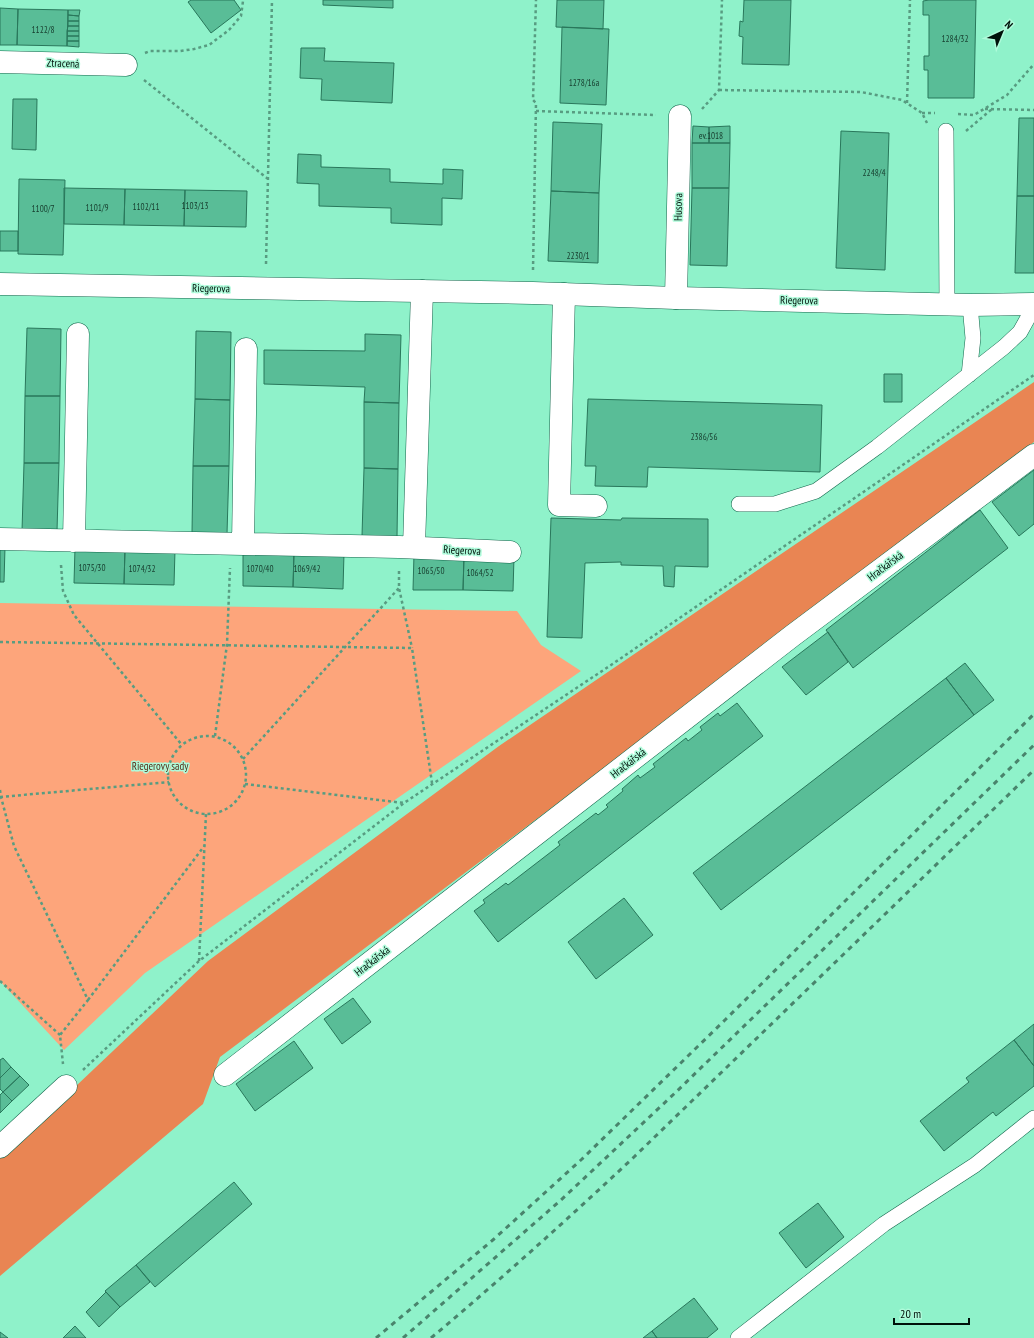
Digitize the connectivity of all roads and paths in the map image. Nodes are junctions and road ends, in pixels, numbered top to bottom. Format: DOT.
graph roads {
  1 [pos="244,0"];
  2 [pos="272,0"];
  3 [pos="536,0"];
  4 [pos="722,0"];
  5 [pos="910,0"];
  6 [pos="0,62"];
  7 [pos="1034,64"];
  8 [pos="126,65"];
  9 [pos="719,90"];
  10 [pos="907,104"];
  11 [pos="992,109"];
  12 [pos="983,110"];
  13 [pos="1034,110"];
  14 [pos="536,111"];
  15 [pos="922,113"];
  16 [pos="937,113"];
  17 [pos="952,114"];
  18 [pos="680,116"];
  19 [pos="946,131"];
  20 [pos="268,179"];
  21 [pos="0,284"];
  22 [pos="266,289"];
  23 [pos="422,291"];
  24 [pos="533,293"];
  25 [pos="564,294"];
  26 [pos="676,298"];
  27 [pos="947,304"];
  28 [pos="1034,304"];
  29 [pos="970,305"];
  30 [pos="1034,307"];
  31 [pos="78,334"];
  32 [pos="246,349"];
  33 [pos="969,375"];
  34 [pos="1034,375"];
  35 [pos="1034,455"];
  36 [pos="739,504"];
  37 [pos="596,506"];
  38 [pos="0,539"];
  39 [pos="66,541"];
  40 [pos="237,544"];
  41 [pos="407,547"];
  42 [pos="510,552"];
  43 [pos="399,588"];
  44 [pos="0,642"];
  45 [pos="96,643"];
  46 [pos="227,644"];
  47 [pos="345,646"];
  48 [pos="412,648"];
  49 [pos="215,736"];
  50 [pos="182,745"];
  51 [pos="243,759"];
  52 [pos="169,782"];
  53 [pos="432,783"];
  54 [pos="245,784"];
  55 [pos="0,790"];
  56 [pos="0,797"];
  57 [pos="404,803"];
  58 [pos="206,814"];
  59 [pos="205,845"];
  60 [pos="199,961"];
  61 [pos="0,981"];
  62 [pos="88,1000"];
  63 [pos="60,1035"];
  64 [pos="225,1074"];
  65 [pos="66,1086"];
  66 [pos="1034,1118"];
  67 [pos="0,1147"];
  68 [pos="738,1338"];
  1 -- 8 [label="path"];
  2 -- 20 [label="path"];
  3 -- 14 [label="path"];
  4 -- 9 [label="path"];
  5 -- 10 [label="path"];
  6 -- 8 [label="street, Ztracená"];
  7 -- 12 [label="path"];
  8 -- 20 [label="path"];
  9 -- 10 [label="path"];
  9 -- 18 [label="path"];
  10 -- 15 [label="path"];
  11 -- 12 [label="path"];
  11 -- 13 [label="path"];
  11 -- 19 [label="path"];
  12 -- 17 [label="path"];
  14 -- 18 [label="path"];
  14 -- 24 [label="path"];
  15 -- 16 [label="path"];
  15 -- 19 [label="path"];
  18 -- 26 [label="street, Husova"];
  19 -- 27 [label="lane"];
  20 -- 22 [label="path"];
  21 -- 22 [label="street, Riegerova"];
  22 -- 23 [label="street, Riegerova"];
  23 -- 24 [label="street, Riegerova"];
  23 -- 41 [label="street"];
  24 -- 25 [label="street, Riegerova"];
  25 -- 26 [label="street, Riegerova"];
  25 -- 37 [label="street"];
  26 -- 27 [label="street, Riegerova"];
  27 -- 29 [label="street, Riegerova"];
  28 -- 29 [label="street, Riegerova"];
  29 -- 33 [label="lane"];
  30 -- 33 [label="lane"];
  31 -- 39 [label="street"];
  32 -- 40 [label="street"];
  33 -- 36 [label="lane"];
  34 -- 53 [label="path"];
  35 -- 64 [label="street, Hračkářská"];
  38 -- 39 [label="street, Riegerova"];
  39 -- 40 [label="street, Riegerova"];
  39 -- 45 [label="path"];
  40 -- 41 [label="street, Riegerova"];
  40 -- 46 [label="path"];
  41 -- 42 [label="street, Riegerova"];
  41 -- 43 [label="path"];
  43 -- 47 [label="path"];
  43 -- 48 [label="path"];
  44 -- 45 [label="path"];
  45 -- 46 [label="path"];
  45 -- 50 [label="path"];
  46 -- 47 [label="path"];
  46 -- 49 [label="path"];
  47 -- 48 [label="path"];
  47 -- 51 [label="path"];
  48 -- 53 [label="path"];
  49 -- 50 [label="path"];
  49 -- 51 [label="path"];
  50 -- 52 [label="path"];
  51 -- 54 [label="path"];
  52 -- 56 [label="path"];
  52 -- 58 [label="path"];
  53 -- 57 [label="path"];
  54 -- 57 [label="path"];
  54 -- 58 [label="path"];
  55 -- 56 [label="path"];
  56 -- 62 [label="path"];
  57 -- 60 [label="path"];
  58 -- 59 [label="path"];
  59 -- 60 [label="path"];
  59 -- 62 [label="path"];
  60 -- 65 [label="path"];
  61 -- 63 [label="path"];
  62 -- 63 [label="path"];
  63 -- 65 [label="path"];
  65 -- 67 [label="street"];
  66 -- 68 [label="lane"];
}
